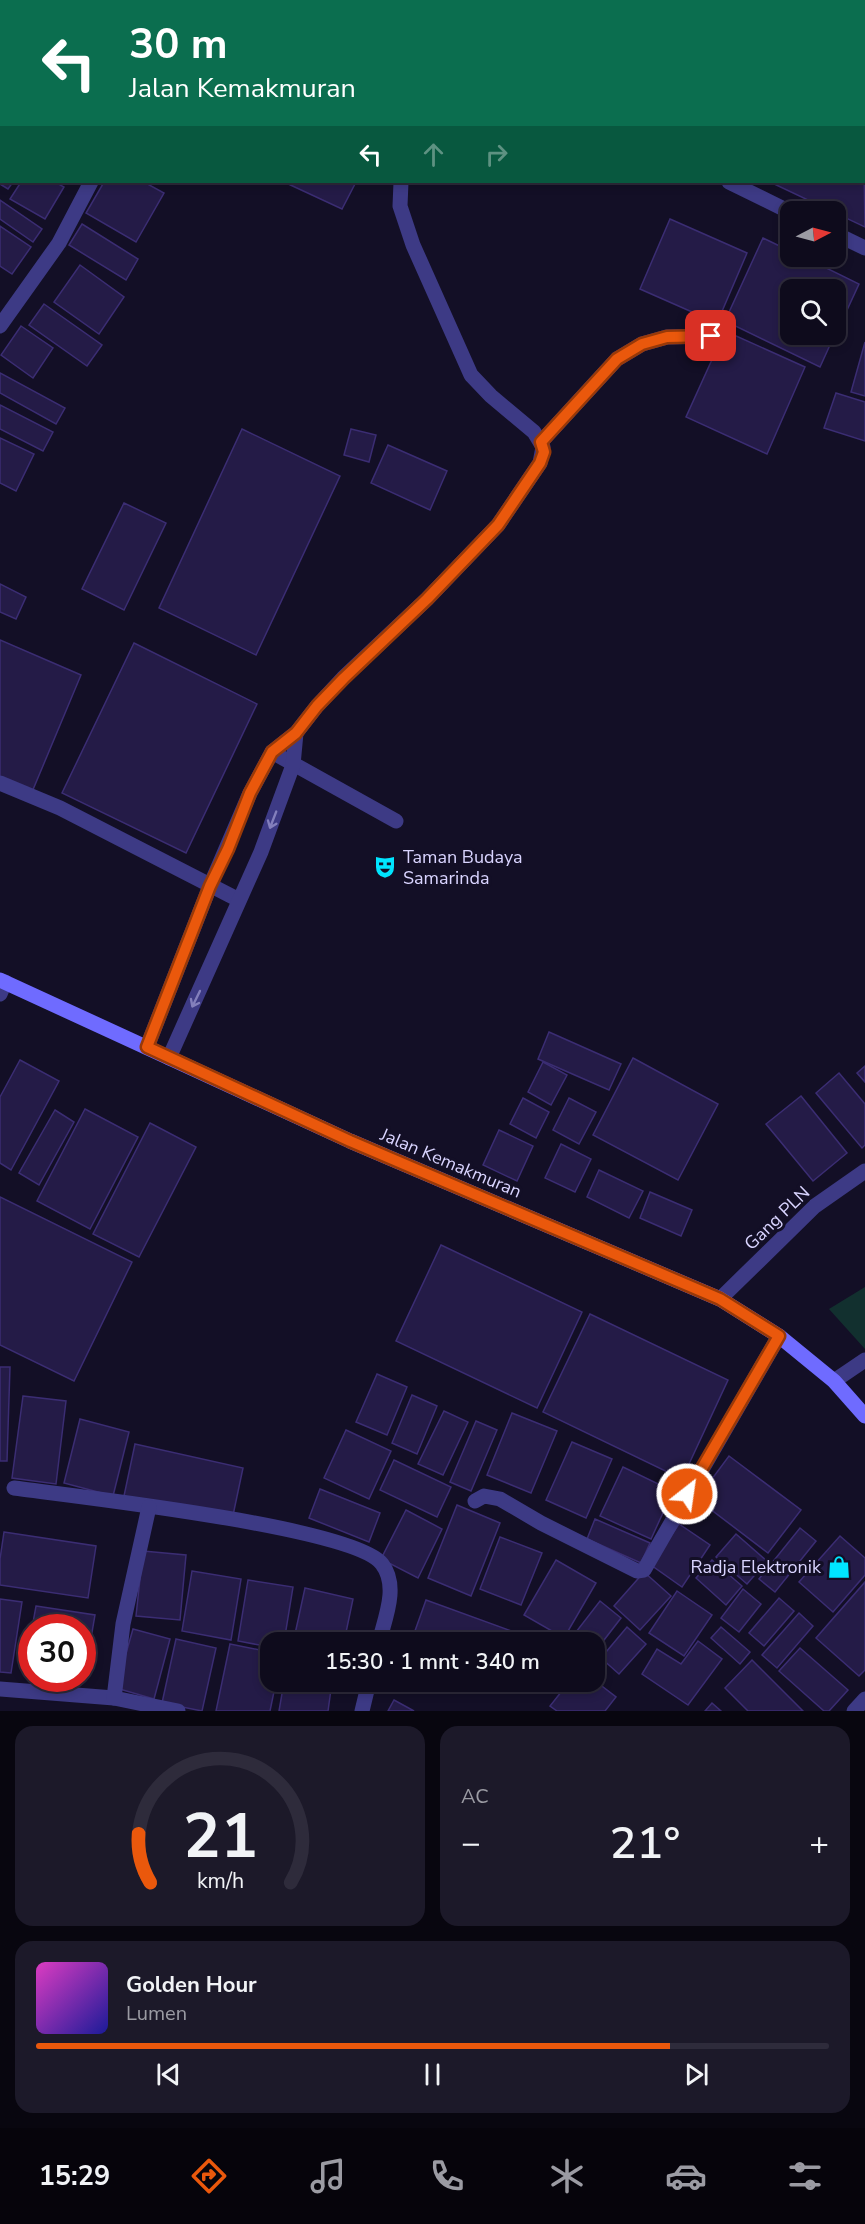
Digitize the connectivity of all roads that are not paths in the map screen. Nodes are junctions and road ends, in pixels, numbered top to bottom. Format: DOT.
graph roads {
  1 [pos="90,183"];
  2 [pos="401,183"];
  3 [pos="731,183"];
  4 [pos="780,207"];
  5 [pos="846,239"];
  6 [pos="865,248"];
  7 [pos="0,326"];
  8 [pos="711,336"];
  9 [pos="541,442"];
  10 [pos="296,733"];
  11 [pos="272,752"];
  12 [pos="293,765"];
  13 [pos="0,783"];
  14 [pos="396,821"];
  15 [pos="210,886"];
  16 [pos="239,900"];
  17 [pos="2,985"];
  18 [pos="147,1047"];
  19 [pos="169,1058"];
  20 [pos="865,1171"];
  21 [pos="720,1299"];
  22 [pos="779,1336"];
  23 [pos="865,1360"];
  24 [pos="834,1381"];
  25 [pos="865,1416"];
  26 [pos="14,1488"];
  27 [pos="475,1501"];
  28 [pos="149,1507"];
  29 [pos="382,1632"];
  30 [pos="0,1689"];
  31 [pos="367,1692"];
  32 [pos="114,1698"];
  33 [pos="865,1699"];
  34 [pos="178,1711"];
  35 [pos="362,1711"];
  36 [pos="854,1711"];
  1 -- 7 [label="street"];
  2 -- 9 [label="street"];
  3 -- 4 [label="street"];
  5 -- 6 [label="street"];
  8 -- 9 [label="street"];
  9 -- 10 [label="street"];
  10 -- 11 [label="street"];
  10 -- 12 [label="street"];
  11 -- 12 [label="street"];
  11 -- 15 [label="street"];
  12 -- 14 [label="street"];
  12 -- 16 [label="street, one-way"];
  13 -- 15 [label="street"];
  15 -- 16 [label="street"];
  15 -- 18 [label="street"];
  16 -- 19 [label="street, one-way"];
  17 -- 18 [label="street, Jalan Kemakmuran"];
  18 -- 19 [label="street, Jalan Kemakmuran"];
  19 -- 21 [label="street, Jalan Kemakmuran"];
  20 -- 21 [label="street, Gang PLN"];
  21 -- 22 [label="street, Jalan Kemakmuran"];
  22 -- 24 [label="street, Jalan Kemakmuran"];
  22 -- 27 [label="street"];
  23 -- 24 [label="street"];
  24 -- 25 [label="street, Jalan Kemakmuran"];
  26 -- 28 [label="street"];
  28 -- 29 [label="street"];
  28 -- 32 [label="street"];
  30 -- 32 [label="street"];
  31 -- 35 [label="street"];
  32 -- 34 [label="street"];
  33 -- 36 [label="street"];
}
